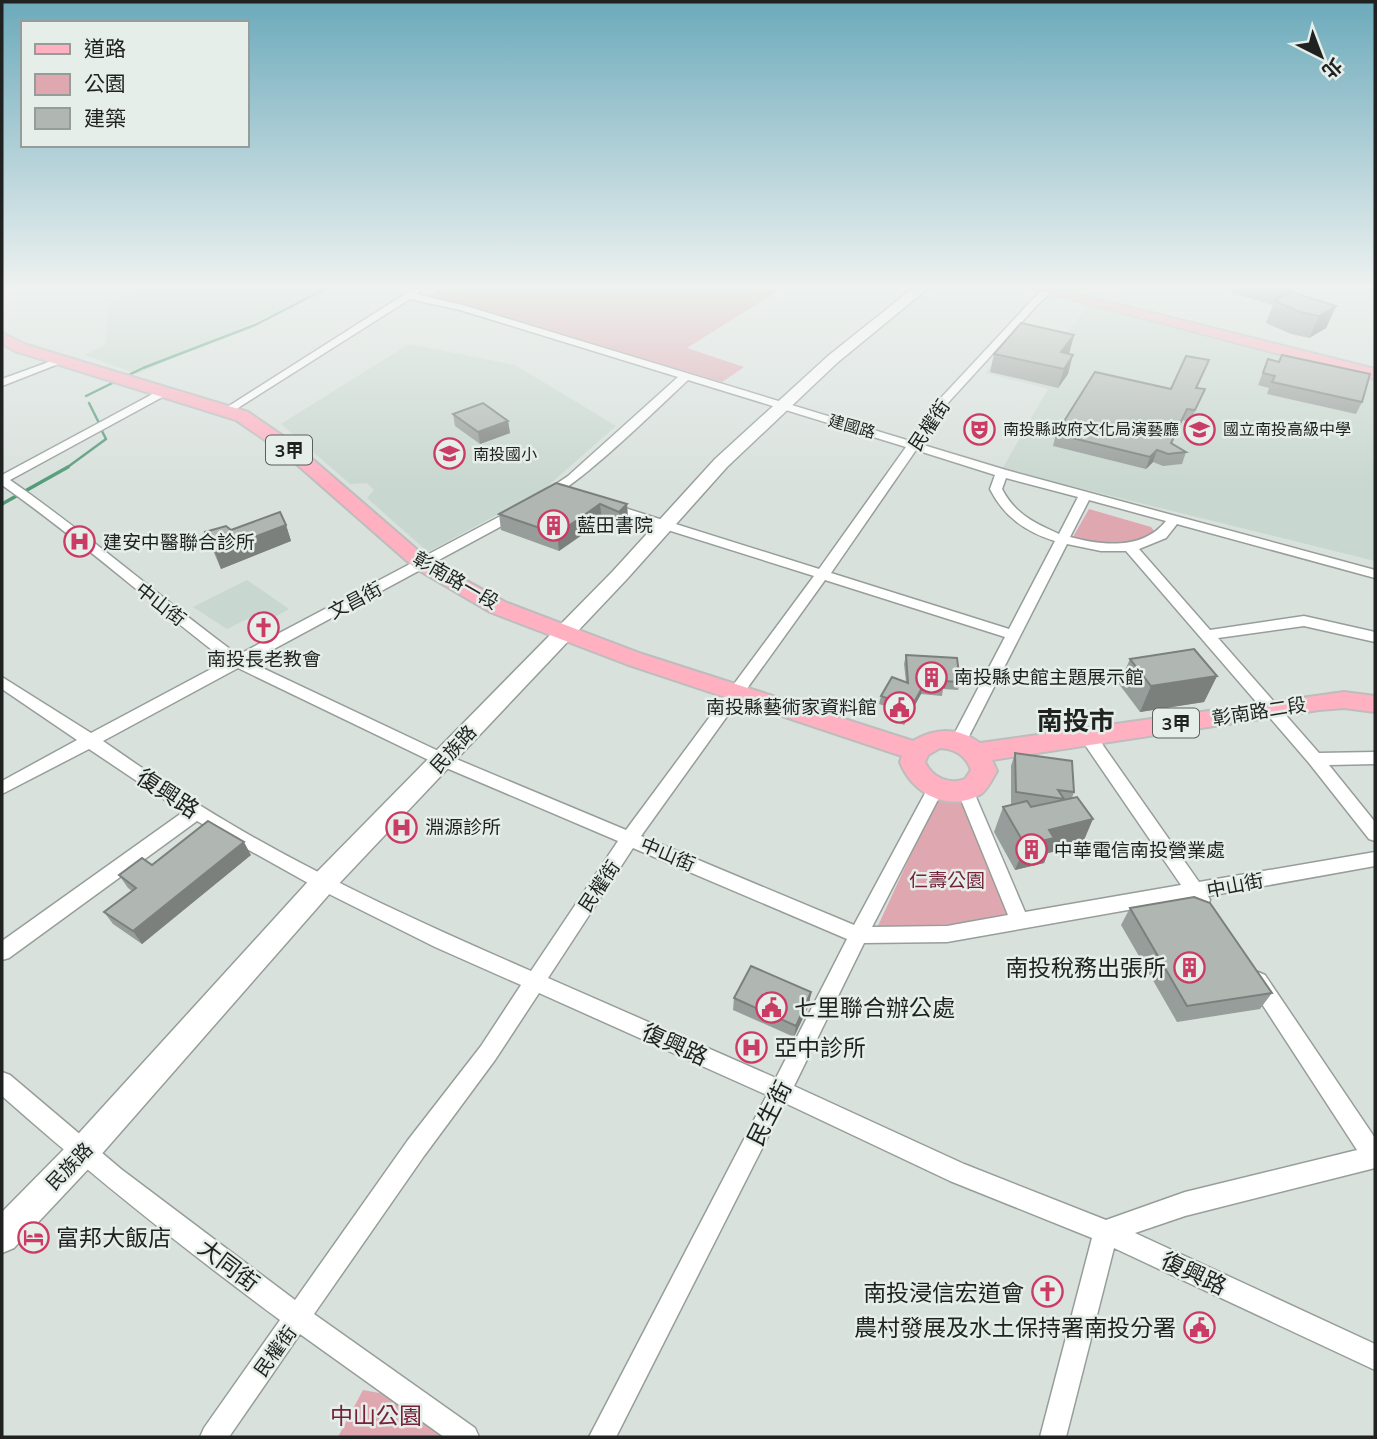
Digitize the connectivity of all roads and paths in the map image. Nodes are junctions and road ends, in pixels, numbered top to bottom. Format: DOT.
graph roads {
  1 [pos="38,352"];
  2 [pos="321,352"];
  3 [pos="605,352"];
  4 [pos="841,352"];
  5 [pos="992,352"];
  6 [pos="1295,352"];
  7 [pos="1326,352"];
  8 [pos="61,361"];
  9 [pos="1375,364"];
  10 [pos="1375,374"];
  11 [pos="685,377"];
  12 [pos="2,383"];
  13 [pos="164,392"];
  14 [pos="780,406"];
  15 [pos="226,411"];
  16 [pos="915,445"];
  17 [pos="1002,473"];
  18 [pos="5,483"];
  19 [pos="1085,496"];
  20 [pos="592,502"];
  21 [pos="1174,520"];
  22 [pos="666,524"];
  23 [pos="1065,538"];
  24 [pos="1130,547"];
  25 [pos="422,564"];
  26 [pos="1375,574"];
  27 [pos="821,576"];
  28 [pos="561,634"];
  29 [pos="1014,635"];
  30 [pos="1206,635"];
  31 [pos="1375,637"];
  32 [pos="237,662"];
  33 [pos="2,681"];
  34 [pos="736,695"];
  35 [pos="1375,704"];
  36 [pos="1273,711"];
  37 [pos="1087,735"];
  38 [pos="88,742"];
  39 [pos="967,747"];
  40 [pos="915,751"];
  41 [pos="1375,758"];
  42 [pos="1315,759"];
  43 [pos="443,760"];
  44 [pos="2,788"];
  45 [pos="936,788"];
  46 [pos="965,790"];
  47 [pos="196,812"];
  48 [pos="1375,834"];
  49 [pos="631,838"];
  50 [pos="1375,859"];
  51 [pos="323,883"];
  52 [pos="1195,892"];
  53 [pos="1210,914"];
  54 [pos="1019,920"];
  55 [pos="858,935"];
  56 [pos="2,953"];
  57 [pos="1248,967"];
  58 [pos="534,982"];
  59 [pos="2,1082"];
  60 [pos="780,1090"];
  61 [pos="81,1154"];
  62 [pos="1375,1157"];
  63 [pos="1106,1232"];
  64 [pos="2,1236"];
  65 [pos="299,1318"];
  66 [pos="1375,1357"];
  67 [pos="213,1437"];
  68 [pos="466,1437"];
  69 [pos="603,1437"];
  70 [pos="1053,1437"];
  1 -- 8 [label="main road, 彰南路一段 / 3甲"];
  2 -- 15 [label="street"];
  3 -- 11 [label="street, 建國路"];
  4 -- 14 [label="main road, 民族路"];
  5 -- 16 [label="street, 民權街"];
  6 -- 10 [label="main road"];
  7 -- 9 [label="main road"];
  8 -- 12 [label="street"];
  8 -- 13 [label="main road, 彰南路一段 / 3甲"];
  11 -- 14 [label="street, 建國路"];
  11 -- 25 [label="street, 文昌街"];
  13 -- 15 [label="main road, 彰南路一段 / 3甲"];
  13 -- 18 [label="street"];
  14 -- 16 [label="street, 建國路"];
  14 -- 22 [label="main road, 民族路"];
  15 -- 25 [label="main road, 彰南路一段 / 3甲"];
  16 -- 17 [label="street, 建國路"];
  16 -- 27 [label="street, 民權街"];
  17 -- 19 [label="street, 建國路"];
  17 -- 23 [label="street"];
  18 -- 32 [label="street, 中山街"];
  19 -- 21 [label="street, 建國路"];
  19 -- 23 [label="street"];
  20 -- 22 [label="street"];
  21 -- 24 [label="street"];
  21 -- 26 [label="street, 建國路"];
  22 -- 27 [label="street"];
  22 -- 28 [label="main road, 民族路"];
  23 -- 24 [label="street"];
  23 -- 29 [label="street"];
  24 -- 30 [label="street"];
  25 -- 28 [label="main road, 彰南路一段 / 3甲"];
  25 -- 32 [label="street, 文昌街"];
  27 -- 29 [label="street"];
  27 -- 34 [label="street, 民權街"];
  28 -- 34 [label="main road, 彰南路一段 / 3甲"];
  28 -- 43 [label="main road, 民族路"];
  29 -- 39 [label="street"];
  30 -- 31 [label="street"];
  30 -- 36 [label="street"];
  32 -- 38 [label="street, 文昌街"];
  32 -- 43 [label="street, 中山街"];
  33 -- 38 [label="street, 復興路"];
  34 -- 40 [label="main road, 3甲"];
  34 -- 49 [label="street, 民權街"];
  35 -- 36 [label="main road, 彰南路二段 / 3甲"];
  36 -- 37 [label="main road, 彰南路二段 / 3甲"];
  36 -- 42 [label="street"];
  37 -- 39 [label="main road, 彰南路二段 / 3甲"];
  37 -- 52 [label="street"];
  38 -- 44 [label="street, 文昌街"];
  38 -- 47 [label="street, 復興路"];
  39 -- 40 [label="main road, 彰南路二段 / 3甲"];
  39 -- 46 [label="main road"];
  40 -- 45 [label="main road"];
  41 -- 42 [label="street"];
  42 -- 48 [label="street"];
  43 -- 49 [label="street, 中山街"];
  43 -- 51 [label="main road, 民族路"];
  45 -- 46 [label="main road"];
  45 -- 55 [label="street, 民生街"];
  46 -- 54 [label="street"];
  47 -- 51 [label="street, 復興路"];
  47 -- 56 [label="street"];
  49 -- 55 [label="street, 中山街"];
  49 -- 58 [label="street, 民權街"];
  50 -- 52 [label="street, 中山街"];
  51 -- 58 [label="street, 復興路"];
  51 -- 61 [label="main road, 民族路"];
  52 -- 53 [label="street"];
  52 -- 54 [label="street, 中山街"];
  54 -- 55 [label="street, 中山街"];
  55 -- 60 [label="street, 民生街"];
  57 -- 62 [label="street"];
  58 -- 60 [label="street, 復興路"];
  58 -- 65 [label="street, 民權街"];
  59 -- 61 [label="street, 大同街"];
  60 -- 63 [label="street, 復興路"];
  60 -- 69 [label="street, 民生街"];
  61 -- 64 [label="main road, 民族路"];
  61 -- 65 [label="street, 大同街"];
  62 -- 63 [label="street"];
  63 -- 66 [label="street, 復興路"];
  63 -- 70 [label="street"];
  65 -- 67 [label="street, 民權街"];
  65 -- 68 [label="street, 大同街"];
}
